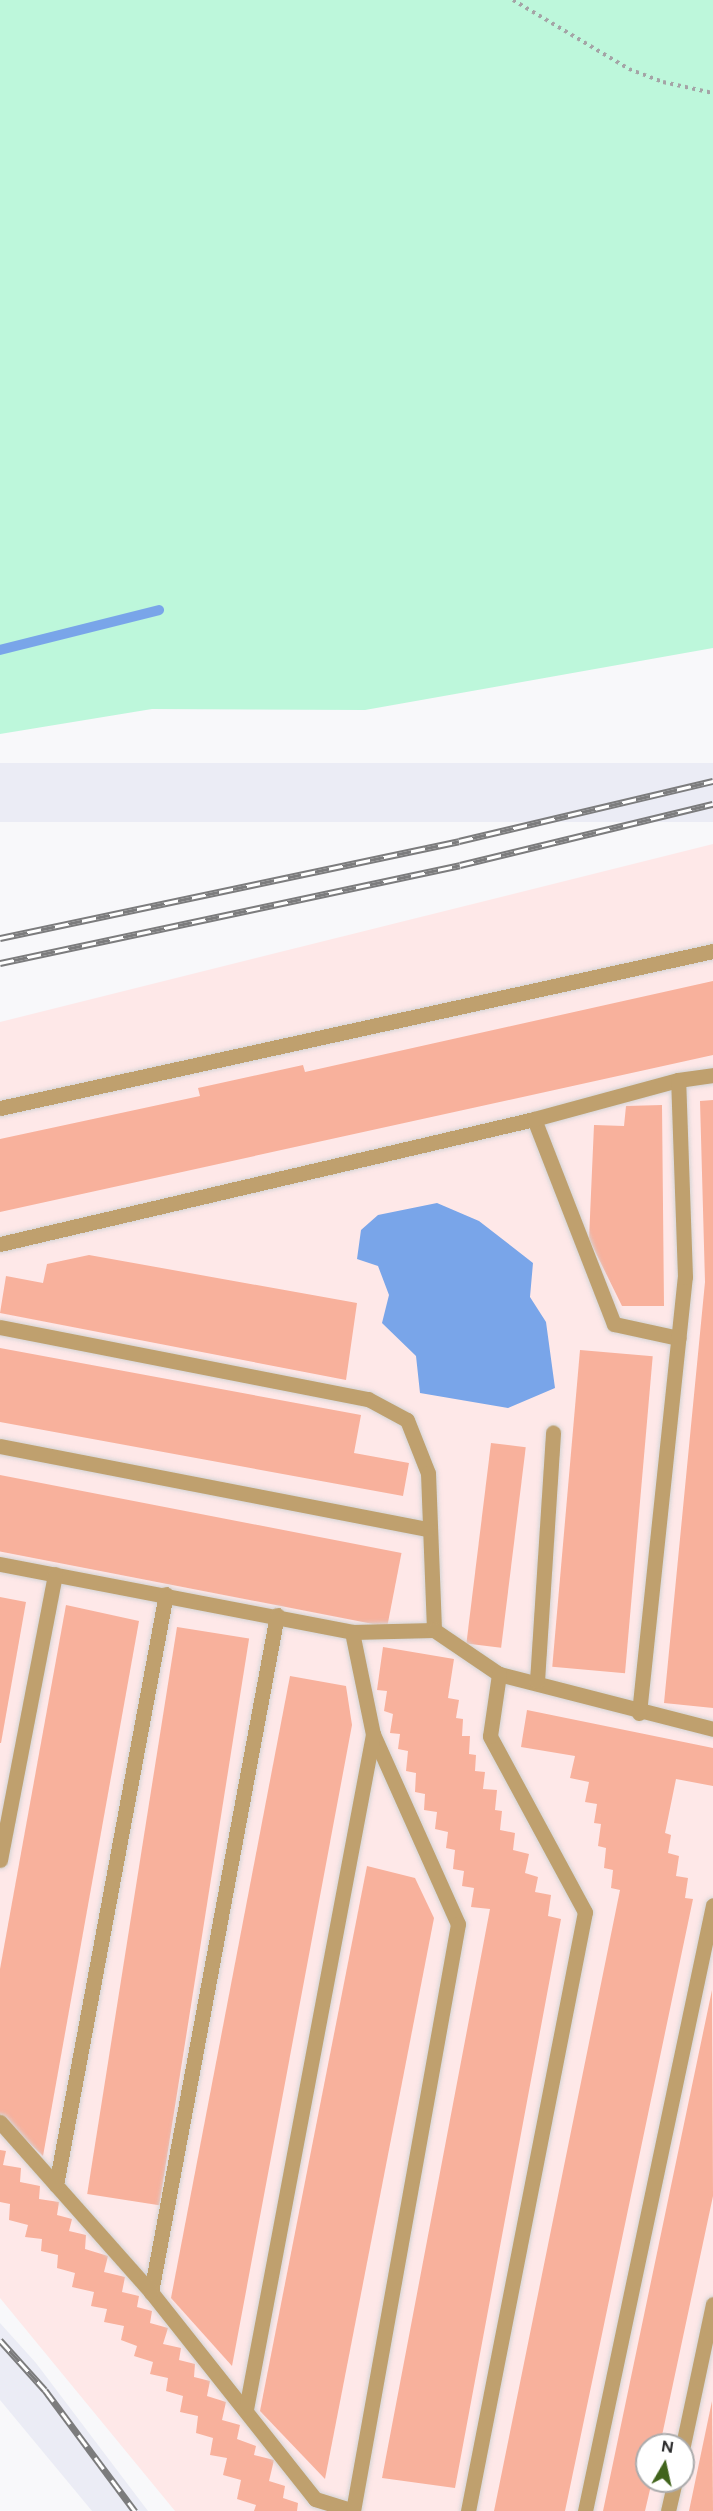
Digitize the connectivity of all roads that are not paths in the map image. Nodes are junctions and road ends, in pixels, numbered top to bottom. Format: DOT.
graph roads {
  1 [pos="713,951"];
  2 [pos="713,1075"];
  3 [pos="678,1080"];
  4 [pos="0,1108"];
  5 [pos="534,1119"];
  6 [pos="0,1244"];
  7 [pos="0,1327"];
  8 [pos="678,1338"];
  9 [pos="553,1433"];
  10 [pos="0,1446"];
  11 [pos="428,1529"];
  12 [pos="0,1564"];
  13 [pos="55,1574"];
  14 [pos="166,1594"];
  15 [pos="277,1615"];
  16 [pos="434,1630"];
  17 [pos="352,1632"];
  18 [pos="499,1674"];
  19 [pos="537,1681"];
  20 [pos="639,1713"];
  21 [pos="713,1729"];
  22 [pos="373,1734"];
  23 [pos="0,1860"];
  24 [pos="713,1905"];
  25 [pos="0,2122"];
  26 [pos="57,2185"];
  27 [pos="151,2292"];
  28 [pos="713,2304"];
  29 [pos="246,2409"];
  30 [pos="686,2433"];
  31 [pos="672,2493"];
  32 [pos="351,2511"];
  33 [pos="468,2511"];
  34 [pos="585,2511"];
  35 [pos="668,2511"];
  1 -- 4 [label="lane"];
  2 -- 3 [label="lane"];
  3 -- 5 [label="lane"];
  3 -- 8 [label="lane"];
  5 -- 6 [label="lane"];
  5 -- 8 [label="lane"];
  7 -- 11 [label="lane"];
  8 -- 20 [label="lane"];
  9 -- 19 [label="lane"];
  10 -- 11 [label="lane"];
  11 -- 16 [label="lane"];
  12 -- 13 [label="lane"];
  13 -- 14 [label="lane"];
  13 -- 23 [label="lane"];
  14 -- 15 [label="lane"];
  14 -- 26 [label="lane"];
  15 -- 17 [label="lane"];
  15 -- 27 [label="lane"];
  16 -- 17 [label="lane"];
  16 -- 18 [label="lane"];
  17 -- 22 [label="lane"];
  18 -- 19 [label="lane"];
  18 -- 33 [label="lane"];
  19 -- 20 [label="lane"];
  20 -- 21 [label="lane"];
  22 -- 29 [label="lane"];
  22 -- 32 [label="lane"];
  24 -- 34 [label="lane"];
  25 -- 26 [label="lane"];
  26 -- 27 [label="lane"];
  27 -- 29 [label="lane"];
  28 -- 30 [label="lane"];
  29 -- 32 [label="lane"];
  31 -- 35 [label="lane"];
}
